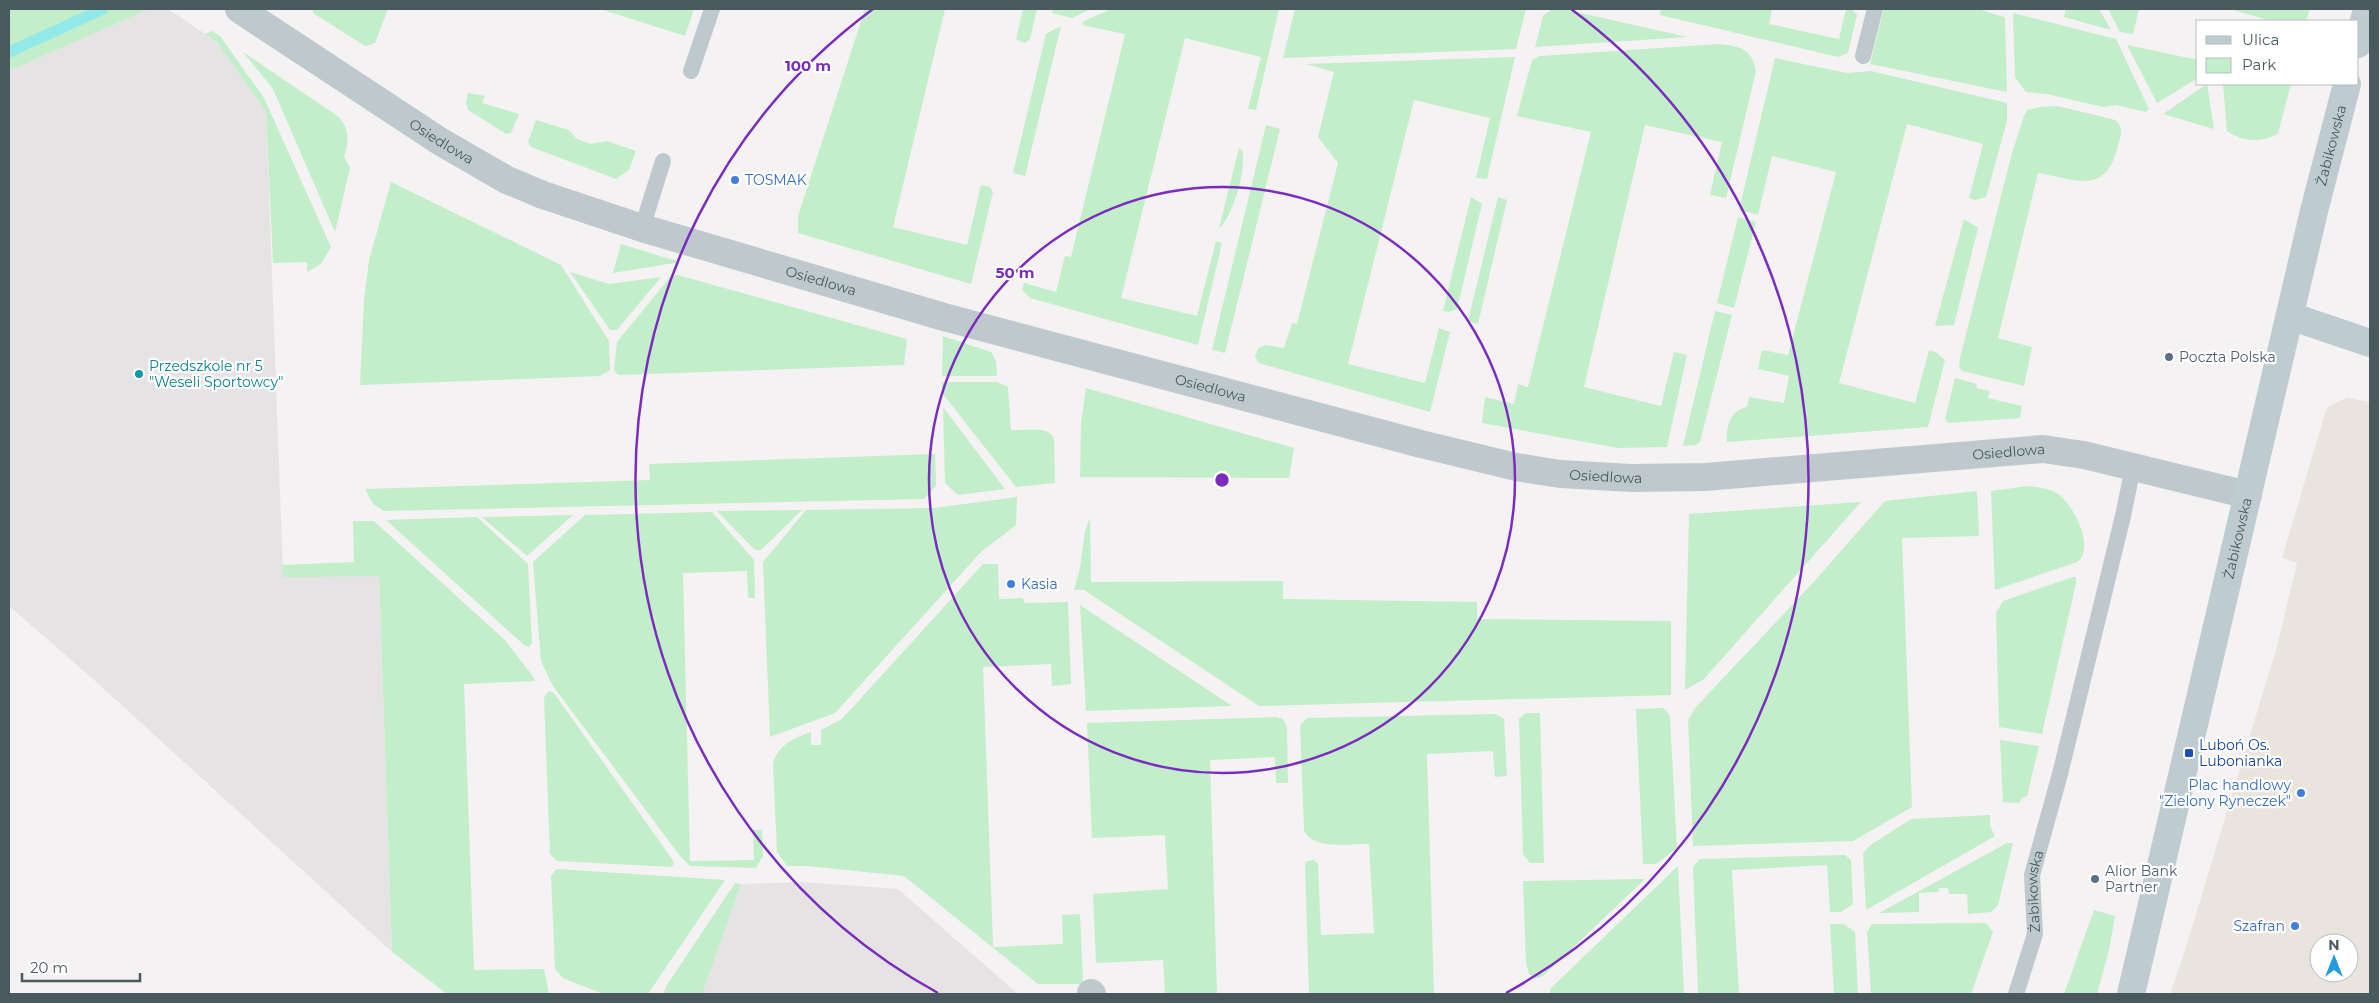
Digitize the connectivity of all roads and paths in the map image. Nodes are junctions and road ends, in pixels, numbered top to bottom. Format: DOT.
graph roads {
  1 [pos="239,9"];
  2 [pos="712,9"];
  3 [pos="1875,9"];
  4 [pos="2367,9"];
  5 [pos="2359,40"];
  6 [pos="1864,56"];
  7 [pos="691,71"];
  8 [pos="2347,85"];
  9 [pos="663,161"];
  10 [pos="635,226"];
  11 [pos="2290,316"];
  12 [pos="2370,342"];
  13 [pos="2133,467"];
  14 [pos="2248,494"];
  15 [pos="2016,994"];
  16 [pos="2132,994"];
  1 -- 10 [label="street, Osiedlowa"];
  2 -- 7 [label="lane"];
  3 -- 6 [label="lane"];
  4 -- 5 [label="street"];
  8 -- 11 [label="street, Żabikowska"];
  9 -- 10 [label="lane"];
  10 -- 13 [label="street, Osiedlowa"];
  11 -- 12 [label="street"];
  11 -- 14 [label="street, Żabikowska"];
  13 -- 14 [label="street, Osiedlowa"];
  13 -- 15 [label="lane, Żabikowska"];
  14 -- 16 [label="street, Żabikowska"];
}
